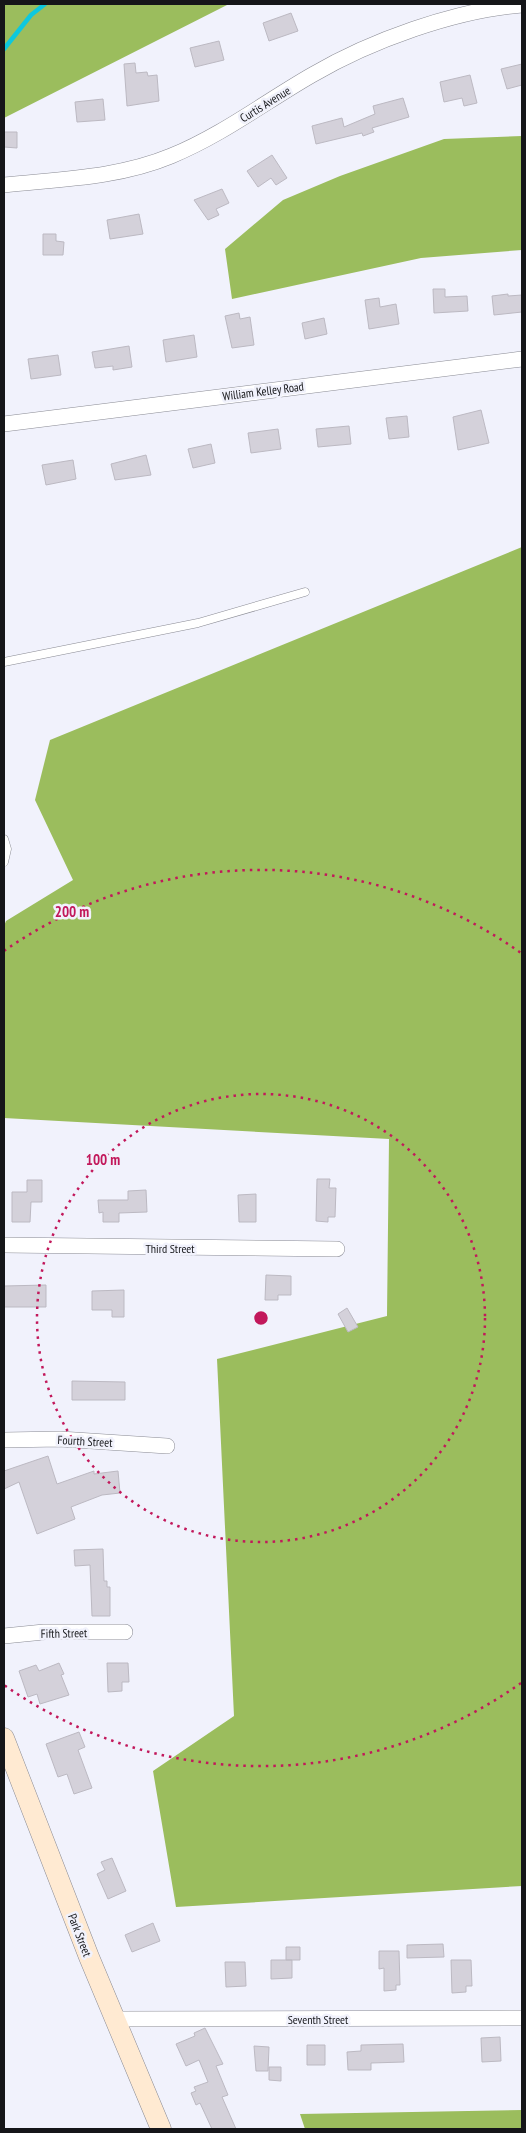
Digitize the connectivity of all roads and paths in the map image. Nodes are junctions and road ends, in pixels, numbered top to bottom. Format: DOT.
graph roads {
  1 [pos="522,5"];
  2 [pos="4,185"];
  3 [pos="522,358"];
  4 [pos="4,424"];
  5 [pos="304,592"];
  6 [pos="4,662"];
  7 [pos="4,840"];
  8 [pos="4,862"];
  9 [pos="4,1245"];
  10 [pos="337,1249"];
  11 [pos="4,1440"];
  12 [pos="167,1446"];
  13 [pos="125,1632"];
  14 [pos="4,1636"];
  15 [pos="4,1738"];
  16 [pos="522,2018"];
  17 [pos="114,2020"];
  18 [pos="161,2129"];
  1 -- 2 [label="street, Curtis Avenue"];
  3 -- 4 [label="street, William Kelley Road"];
  5 -- 6 [label="lane"];
  7 -- 8 [label="lane"];
  9 -- 10 [label="street, Third Street"];
  11 -- 12 [label="street, Fourth Street"];
  13 -- 14 [label="street, Fifth Street"];
  15 -- 17 [label="main road, Park Street"];
  16 -- 17 [label="street, Seventh Street"];
  17 -- 18 [label="main road, Park Street"];
}
